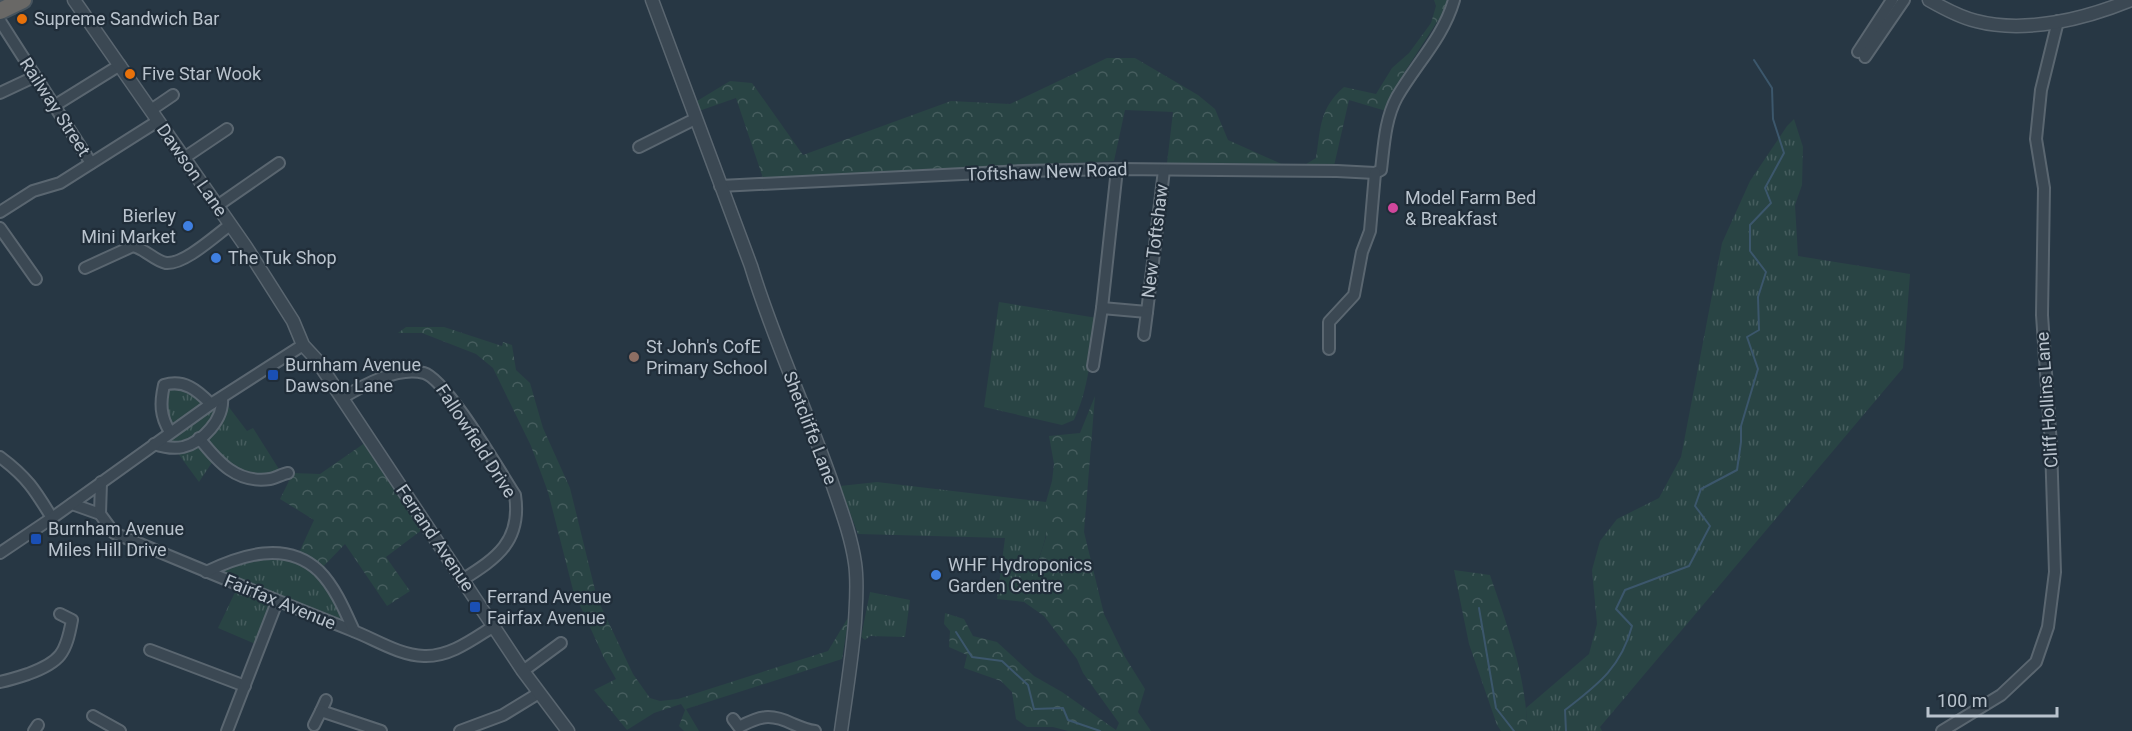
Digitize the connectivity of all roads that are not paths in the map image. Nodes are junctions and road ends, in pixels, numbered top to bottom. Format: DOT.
graph roads {
  1 [pos="23,0"];
  2 [pos="74,0"];
  3 [pos="652,0"];
  4 [pos="1454,0"];
  5 [pos="1893,0"];
  6 [pos="1904,0"];
  7 [pos="1929,0"];
  8 [pos="2131,0"];
  9 [pos="0,11"];
  10 [pos="0,21"];
  11 [pos="2058,21"];
  12 [pos="120,65"];
  13 [pos="34,77"];
  14 [pos="0,93"];
  15 [pos="173,96"];
  16 [pos="54,106"];
  17 [pos="154,115"];
  18 [pos="695,119"];
  19 [pos="227,129"];
  20 [pos="642,142"];
  21 [pos="184,158"];
  22 [pos="91,163"];
  23 [pos="279,163"];
  24 [pos="1117,169"];
  25 [pos="1164,170"];
  26 [pos="1375,173"];
  27 [pos="720,186"];
  28 [pos="217,206"];
  29 [pos="0,212"];
  30 [pos="230,225"];
  31 [pos="0,228"];
  32 [pos="85,268"];
  33 [pos="36,279"];
  34 [pos="1102,308"];
  35 [pos="1146,312"];
  36 [pos="1144,335"];
  37 [pos="303,345"];
  38 [pos="1329,349"];
  39 [pos="1093,366"];
  40 [pos="222,398"];
  41 [pos="342,398"];
  42 [pos="211,404"];
  43 [pos="170,432"];
  44 [pos="199,438"];
  45 [pos="154,444"];
  46 [pos="0,457"];
  47 [pos="288,472"];
  48 [pos="101,482"];
  49 [pos="72,504"];
  50 [pos="100,514"];
  51 [pos="52,518"];
  52 [pos="0,553"];
  53 [pos="206,572"];
  54 [pos="462,580"];
  55 [pos="277,602"];
  56 [pos="60,614"];
  57 [pos="494,626"];
  58 [pos="354,631"];
  59 [pos="561,643"];
  60 [pos="150,650"];
  61 [pos="523,671"];
  62 [pos="0,682"];
  63 [pos="245,686"];
  64 [pos="539,693"];
  65 [pos="326,700"];
  66 [pos="321,711"];
  67 [pos="93,716"];
  68 [pos="733,719"];
  69 [pos="314,725"];
  70 [pos="786,726"];
  71 [pos="120,731"];
  72 [pos="227,731"];
  73 [pos="381,731"];
  74 [pos="460,731"];
  75 [pos="568,731"];
  76 [pos="815,731"];
  77 [pos="841,731"];
  78 [pos="1942,731"];
  1 -- 9 [label="highway"];
  2 -- 12 [label="street, Dawson Lane"];
  3 -- 18 [label="street, Shetcliffe Lane"];
  4 -- 26 [label="street"];
  5 -- 6 [label="street"];
  7 -- 11 [label="street"];
  8 -- 11 [label="street"];
  10 -- 13 [label="street, Railway Street"];
  11 -- 78 [label="street, Cliff Hollins Lane"];
  12 -- 16 [label="street"];
  12 -- 17 [label="street, Dawson Lane"];
  13 -- 14 [label="street"];
  13 -- 16 [label="street, Railway Street"];
  15 -- 17 [label="street"];
  16 -- 22 [label="street, Railway Street"];
  17 -- 21 [label="street, Dawson Lane"];
  17 -- 22 [label="street"];
  18 -- 20 [label="street"];
  18 -- 27 [label="street, Shetcliffe Lane"];
  19 -- 21 [label="street"];
  21 -- 28 [label="street, Dawson Lane"];
  22 -- 29 [label="street"];
  23 -- 28 [label="street"];
  24 -- 25 [label="street, Toftshaw New Road"];
  24 -- 27 [label="street, Toftshaw New Road"];
  24 -- 34 [label="street"];
  25 -- 26 [label="street, Toftshaw New Road"];
  25 -- 35 [label="street, New Toftshaw"];
  26 -- 38 [label="street"];
  27 -- 77 [label="street, Shetcliffe Lane"];
  28 -- 30 [label="street, Dawson Lane"];
  30 -- 32 [label="street"];
  30 -- 37 [label="street, Dawson Lane"];
  31 -- 33 [label="street"];
  34 -- 35 [label="street, New Toftshaw"];
  34 -- 39 [label="street"];
  35 -- 36 [label="street, New Toftshaw"];
  37 -- 40 [label="street"];
  37 -- 41 [label="street, Ferrand Avenue"];
  40 -- 42 [label="street"];
  40 -- 44 [label="street"];
  41 -- 54 [label="street, Ferrand Avenue"];
  41 -- 54 [label="street, Fallowfield Drive"];
  42 -- 43 [label="street"];
  42 -- 43 [label="street"];
  43 -- 45 [label="street"];
  44 -- 45 [label="street"];
  44 -- 47 [label="street"];
  45 -- 48 [label="street"];
  46 -- 51 [label="street"];
  48 -- 49 [label="street"];
  48 -- 50 [label="street"];
  49 -- 50 [label="street, Fairfax Avenue"];
  49 -- 51 [label="street"];
  50 -- 53 [label="street, Fairfax Avenue"];
  51 -- 52 [label="street"];
  53 -- 55 [label="street, Fairfax Avenue"];
  53 -- 58 [label="street, Fairfax Avenue"];
  54 -- 57 [label="street, Ferrand Avenue"];
  55 -- 58 [label="street, Fairfax Avenue"];
  55 -- 63 [label="street"];
  56 -- 62 [label="street"];
  57 -- 58 [label="street, Fairfax Avenue"];
  57 -- 61 [label="street, Ferrand Avenue"];
  59 -- 61 [label="street"];
  60 -- 63 [label="street"];
  61 -- 64 [label="street, Ferrand Avenue"];
  63 -- 72 [label="street"];
  64 -- 74 [label="street"];
  64 -- 75 [label="street, Ferrand Avenue"];
  65 -- 66 [label="street"];
  66 -- 69 [label="street"];
  66 -- 73 [label="street"];
  67 -- 71 [label="street"];
  68 -- 70 [label="street"];
  70 -- 76 [label="street"];
}
